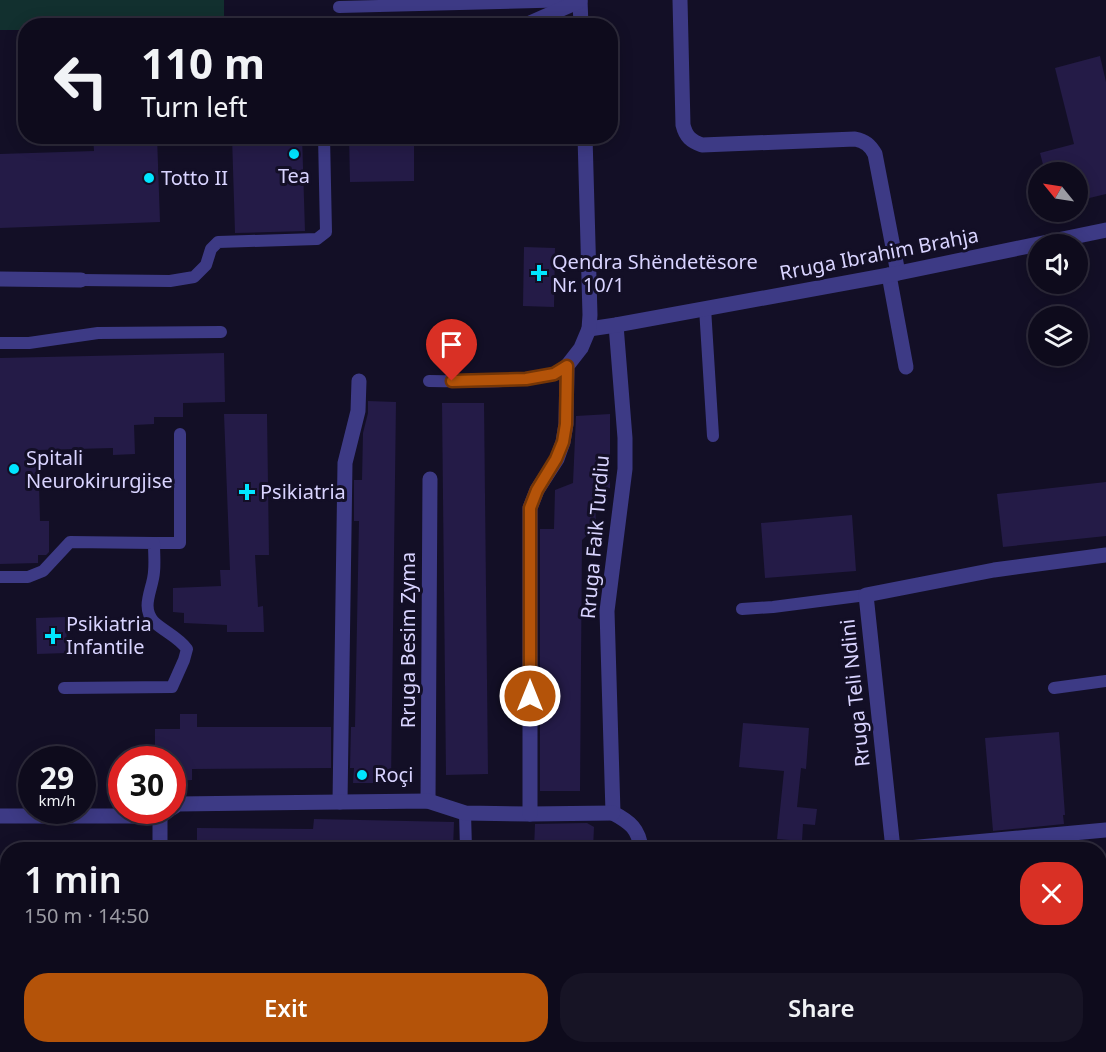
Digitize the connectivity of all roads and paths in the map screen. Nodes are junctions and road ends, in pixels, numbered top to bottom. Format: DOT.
graph roads {
  1 [pos="680,0"];
  2 [pos="580,1"];
  3 [pos="339,7"];
  4 [pos="541,18"];
  5 [pos="581,18"];
  6 [pos="324,144"];
  7 [pos="585,144"];
  8 [pos="1106,230"];
  9 [pos="894,274"];
  10 [pos="0,279"];
  11 [pos="81,280"];
  12 [pos="705,308"];
  13 [pos="616,325"];
  14 [pos="589,329"];
  15 [pos="221,332"];
  16 [pos="0,343"];
  17 [pos="567,366"];
  18 [pos="906,367"];
  19 [pos="359,381"];
  20 [pos="429,381"];
  21 [pos="180,434"];
  22 [pos="713,436"];
  23 [pos="430,479"];
  24 [pos="154,543"];
  25 [pos="1106,555"];
  26 [pos="0,577"];
  27 [pos="866,595"];
  28 [pos="742,609"];
  29 [pos="1106,681"];
  30 [pos="64,688"];
  31 [pos="1054,688"];
  32 [pos="429,801"];
  33 [pos="340,802"];
  34 [pos="186,804"];
  35 [pos="108,813"];
  36 [pos="465,813"];
  37 [pos="613,813"];
  38 [pos="530,814"];
  39 [pos="0,816"];
  40 [pos="165,824"];
  41 [pos="1106,830"];
  42 [pos="161,842"];
  43 [pos="466,842"];
  44 [pos="640,842"];
  45 [pos="894,842"];
  46 [pos="973,842"];
  1 -- 9 [label="street"];
  2 -- 3 [label="lane"];
  2 -- 4 [label="street"];
  2 -- 5 [label="street"];
  6 -- 11 [label="lane"];
  7 -- 14 [label="street"];
  8 -- 9 [label="street, Rruga Ibrahim Brahja"];
  9 -- 12 [label="street, Rruga Ibrahim Brahja"];
  9 -- 18 [label="street"];
  10 -- 11 [label="street"];
  12 -- 13 [label="street, Rruga Ibrahim Brahja"];
  12 -- 22 [label="lane"];
  13 -- 14 [label="street, Rruga Ibrahim Brahja"];
  13 -- 37 [label="street, Rruga Faik Turdiu"];
  14 -- 17 [label="street"];
  15 -- 16 [label="lane"];
  17 -- 20 [label="lane"];
  17 -- 38 [label="street"];
  19 -- 33 [label="street"];
  21 -- 24 [label="lane"];
  23 -- 32 [label="street, Rruga Besim Zyma"];
  24 -- 26 [label="lane"];
  24 -- 30 [label="lane"];
  25 -- 27 [label="street, Rruga Teli Ndini"];
  27 -- 28 [label="lane"];
  27 -- 45 [label="street, Rruga Teli Ndini"];
  29 -- 31 [label="lane"];
  32 -- 33 [label="street"];
  32 -- 36 [label="street"];
  33 -- 34 [label="street"];
  35 -- 39 [label="street"];
  36 -- 38 [label="street"];
  36 -- 43 [label="lane"];
  37 -- 38 [label="street"];
  37 -- 44 [label="street"];
  40 -- 42 [label="street"];
  41 -- 46 [label="street, Rruga Teli Ndini"];
}
